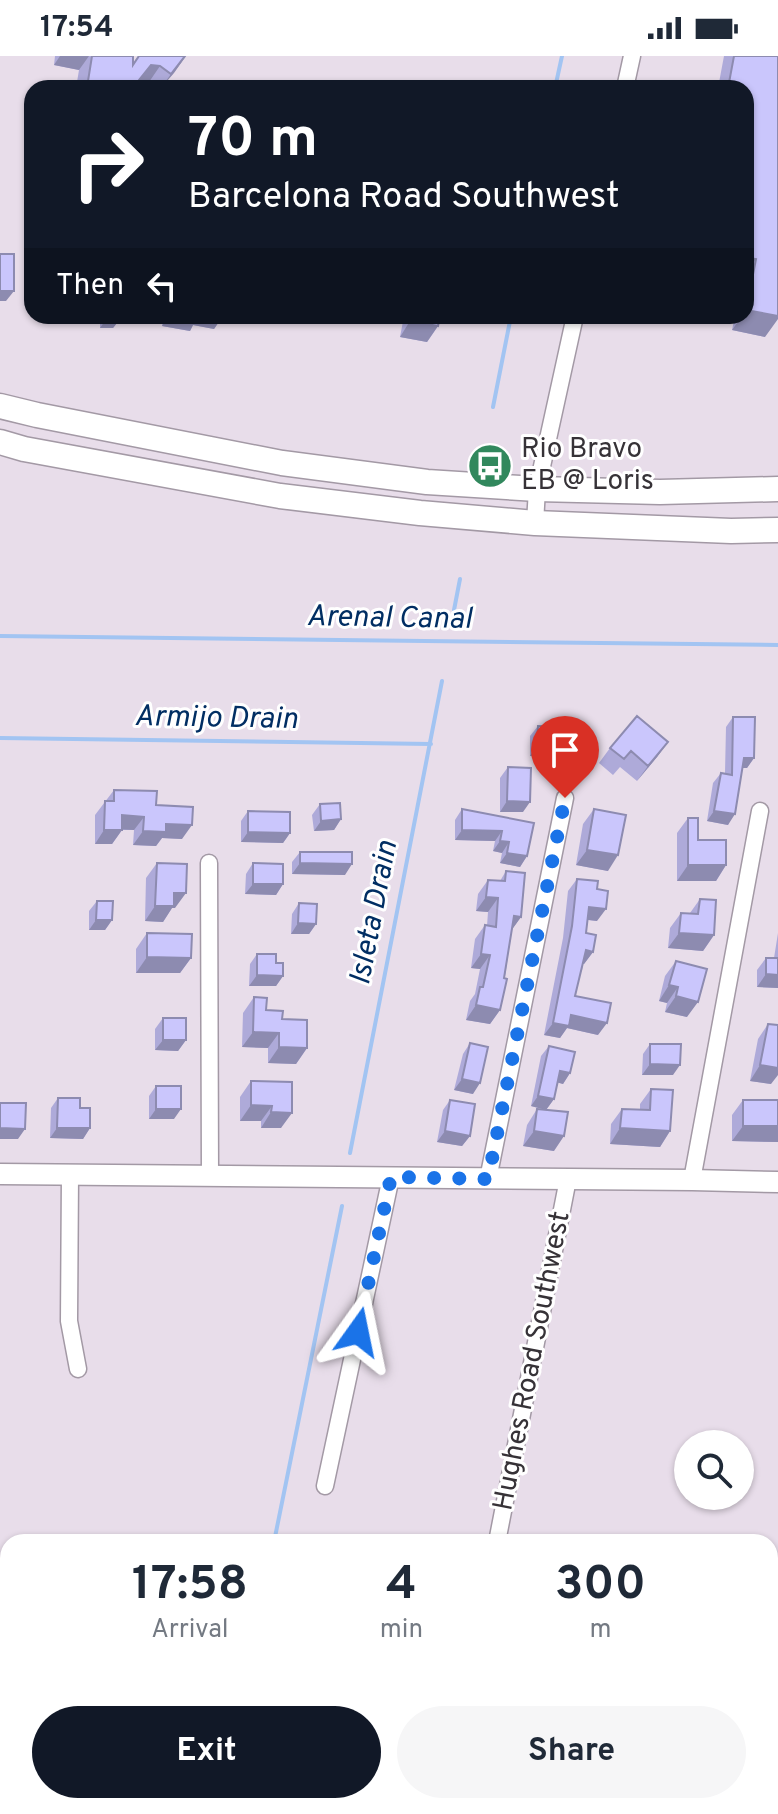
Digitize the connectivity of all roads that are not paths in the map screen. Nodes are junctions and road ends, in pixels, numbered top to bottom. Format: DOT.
graph roads {
  1 [pos="632,56"];
  2 [pos="627,80"];
  3 [pos="573,324"];
  4 [pos="0,406"];
  5 [pos="0,442"];
  6 [pos="537,489"];
  7 [pos="778,489"];
  8 [pos="535,523"];
  9 [pos="778,530"];
  10 [pos="565,798"];
  11 [pos="760,811"];
  12 [pos="209,863"];
  13 [pos="0,1174"];
  14 [pos="70,1174"];
  15 [pos="210,1175"];
  16 [pos="391,1177"];
  17 [pos="488,1179"];
  18 [pos="568,1179"];
  19 [pos="692,1180"];
  20 [pos="778,1182"];
  21 [pos="78,1369"];
  22 [pos="325,1486"];
  23 [pos="499,1534"];
  1 -- 2 [label="street"];
  3 -- 6 [label="street"];
  4 -- 6 [label="main road"];
  5 -- 8 [label="main road"];
  6 -- 7 [label="main road"];
  6 -- 8 [label="street"];
  8 -- 9 [label="main road"];
  10 -- 17 [label="street"];
  11 -- 19 [label="street"];
  12 -- 15 [label="street"];
  13 -- 14 [label="street"];
  14 -- 15 [label="street"];
  14 -- 21 [label="street"];
  15 -- 16 [label="street"];
  16 -- 17 [label="street"];
  16 -- 22 [label="street"];
  17 -- 18 [label="street"];
  18 -- 19 [label="street"];
  18 -- 23 [label="street, Hughes Road Southwest"];
  19 -- 20 [label="street"];
}
